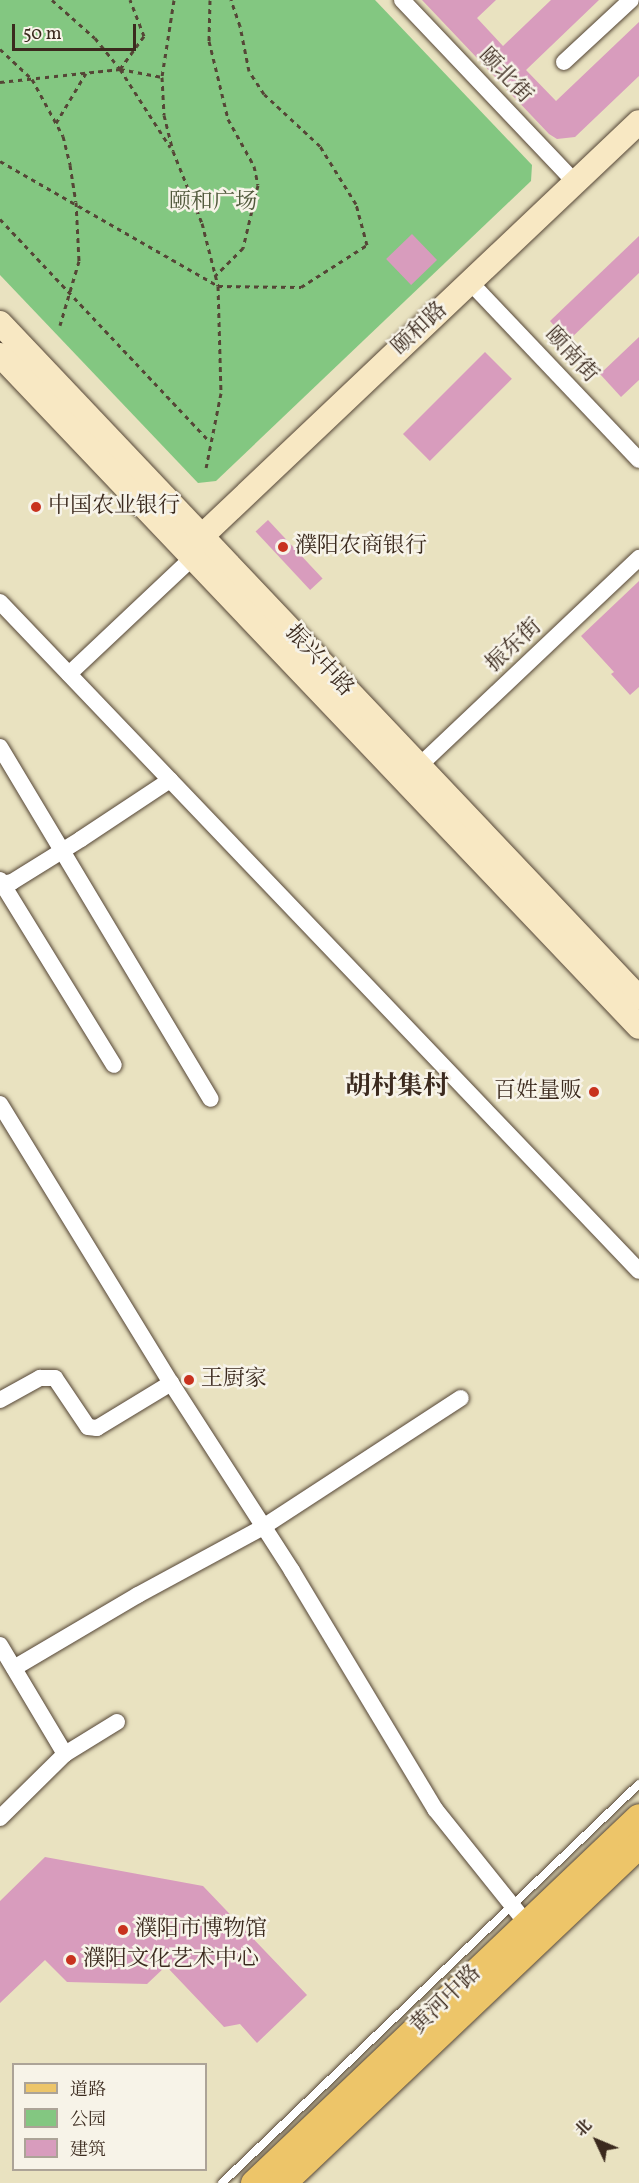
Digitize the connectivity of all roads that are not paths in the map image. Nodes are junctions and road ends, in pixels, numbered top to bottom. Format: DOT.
graph roads {
  1 [pos="402,0"];
  2 [pos="631,0"];
  3 [pos="564,62"];
  4 [pos="639,122"];
  5 [pos="575,182"];
  6 [pos="470,282"];
  7 [pos="0,323"];
  8 [pos="0,355"];
  9 [pos="639,460"];
  10 [pos="197,547"];
  11 [pos="639,558"];
  12 [pos="0,602"];
  13 [pos="69,675"];
  14 [pos="0,747"];
  15 [pos="419,766"];
  16 [pos="170,780"];
  17 [pos="62,851"];
  18 [pos="1,882"];
  19 [pos="639,998"];
  20 [pos="639,1027"];
  21 [pos="114,1065"];
  22 [pos="211,1099"];
  23 [pos="0,1104"];
  24 [pos="639,1271"];
  25 [pos="171,1383"];
  26 [pos="461,1398"];
  27 [pos="0,1400"];
  28 [pos="263,1527"];
  29 [pos="0,1645"];
  30 [pos="14,1668"];
  31 [pos="117,1722"];
  32 [pos="65,1754"];
  33 [pos="639,1784"];
  34 [pos="639,1817"];
  35 [pos="0,1818"];
  36 [pos="639,1844"];
  37 [pos="519,1915"];
  38 [pos="222,2183"];
  39 [pos="254,2183"];
  40 [pos="282,2183"];
  1 -- 5 [label="street, 颐北街"];
  2 -- 3 [label="street"];
  4 -- 5 [label="street, 颐和路"];
  5 -- 6 [label="street, 颐和路"];
  6 -- 9 [label="street, 颐南街"];
  6 -- 10 [label="street, 颐和路"];
  7 -- 10 [label="street, 振兴中路"];
  8 -- 10 [label="street, 振兴中路"];
  10 -- 13 [label="street"];
  10 -- 15 [label="street, 振兴中路"];
  10 -- 20 [label="street, 振兴中路"];
  11 -- 15 [label="street, 振东街"];
  12 -- 13 [label="street"];
  13 -- 16 [label="street"];
  14 -- 17 [label="street"];
  15 -- 19 [label="street, 振兴中路"];
  16 -- 17 [label="street"];
  16 -- 24 [label="street"];
  17 -- 18 [label="street"];
  17 -- 22 [label="street"];
  18 -- 21 [label="street"];
  23 -- 25 [label="street"];
  25 -- 27 [label="street"];
  25 -- 28 [label="street"];
  26 -- 28 [label="street"];
  28 -- 30 [label="street"];
  28 -- 37 [label="street"];
  29 -- 30 [label="street"];
  30 -- 32 [label="street"];
  31 -- 32 [label="street"];
  32 -- 35 [label="street"];
  33 -- 37 [label="lane"];
  34 -- 37 [label="main road, 黄河中路"];
  36 -- 40 [label="main road, 黄河中路"];
  37 -- 38 [label="lane"];
  37 -- 39 [label="main road, 黄河中路"];
}
